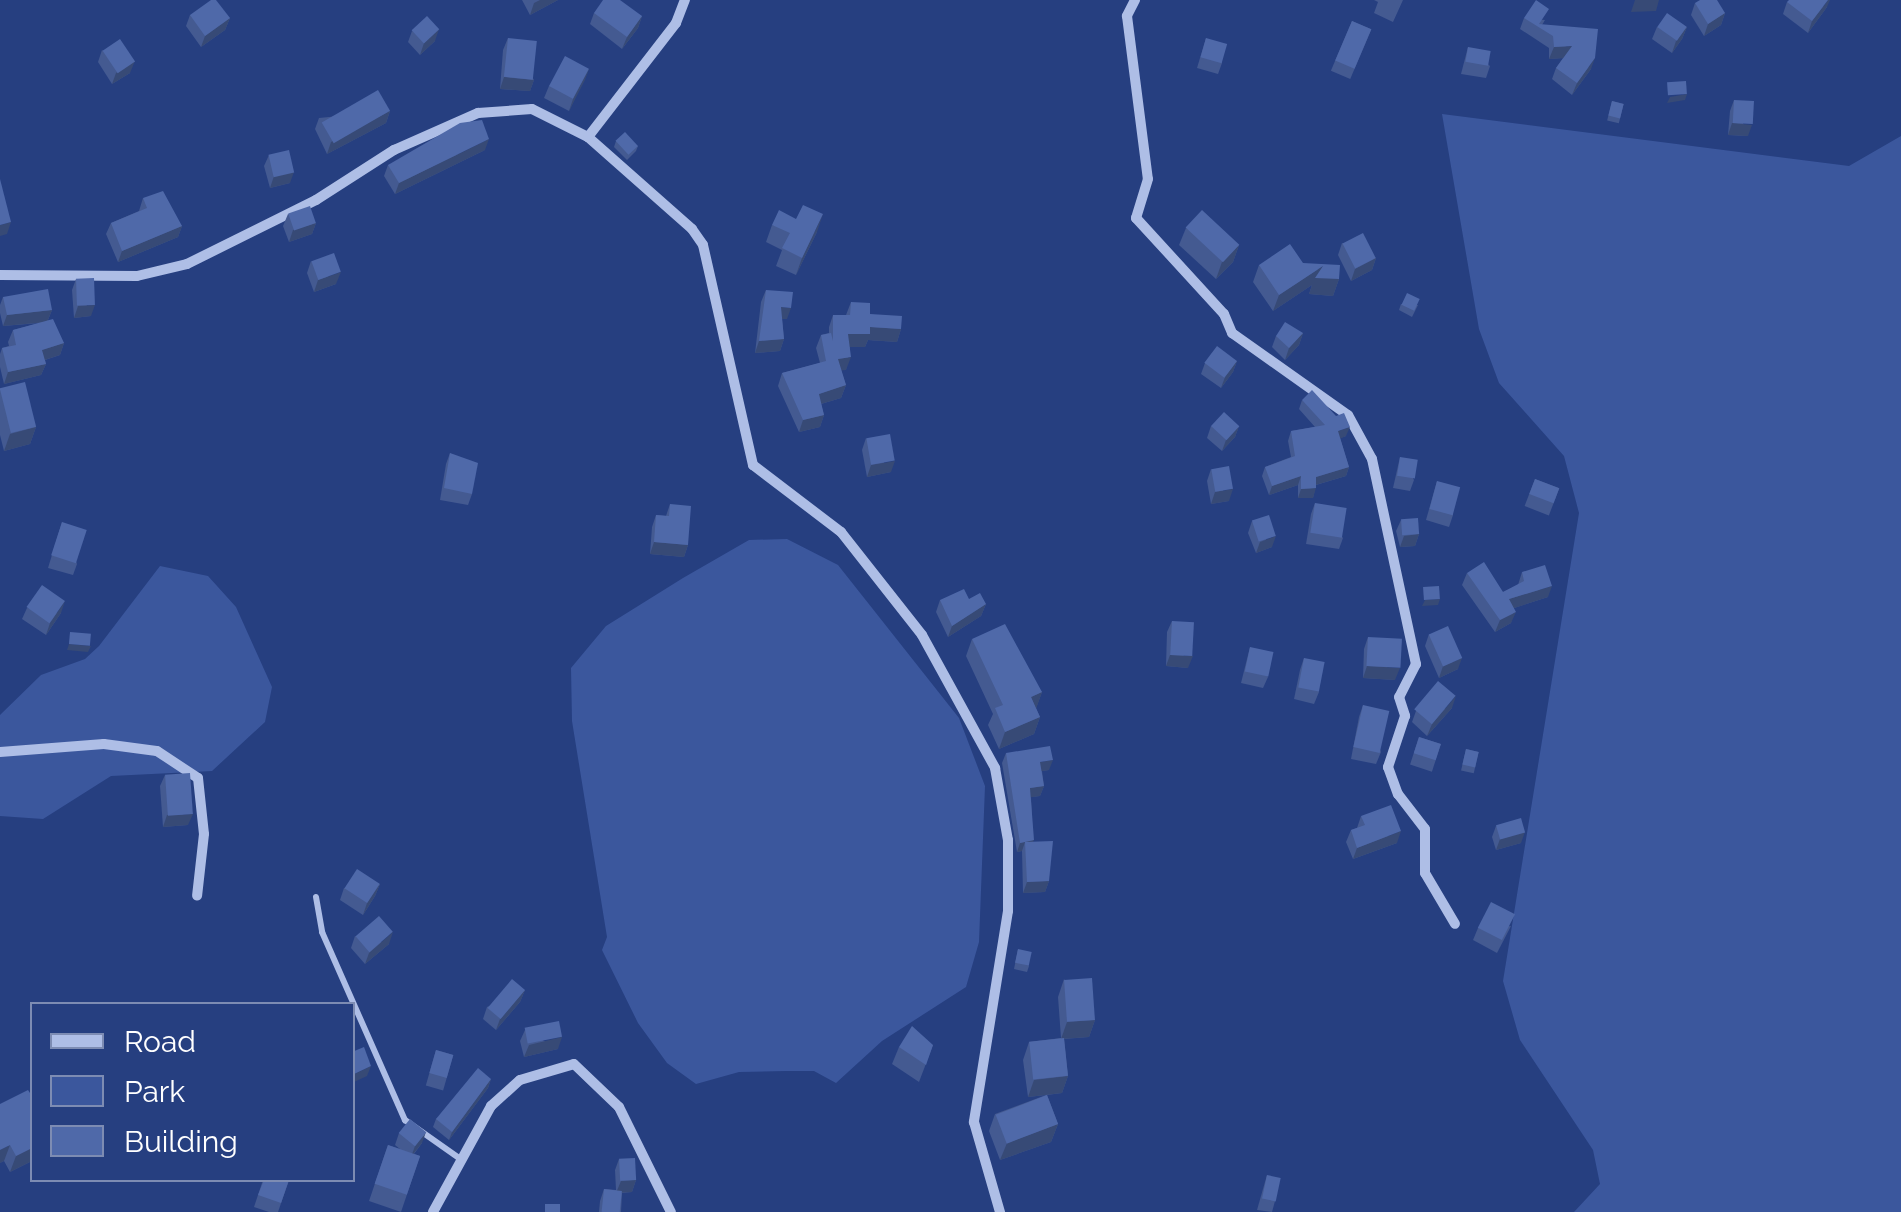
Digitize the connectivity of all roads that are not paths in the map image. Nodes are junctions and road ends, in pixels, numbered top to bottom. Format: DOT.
graph roads {
  1 [pos="685,0"];
  2 [pos="1136,0"];
  3 [pos="588,137"];
  4 [pos="0,275"];
  5 [pos="0,752"];
  6 [pos="197,896"];
  7 [pos="316,897"];
  8 [pos="1455,924"];
  9 [pos="353,1002"];
  10 [pos="355,1008"];
  11 [pos="459,1158"];
  12 [pos="433,1212"];
  13 [pos="672,1212"];
  14 [pos="1000,1212"];
  1 -- 3 [label="street"];
  2 -- 8 [label="street"];
  3 -- 4 [label="street"];
  3 -- 14 [label="street"];
  5 -- 6 [label="street"];
  7 -- 9 [label="lane"];
  10 -- 11 [label="lane"];
  11 -- 12 [label="street"];
  11 -- 13 [label="street"];
}
